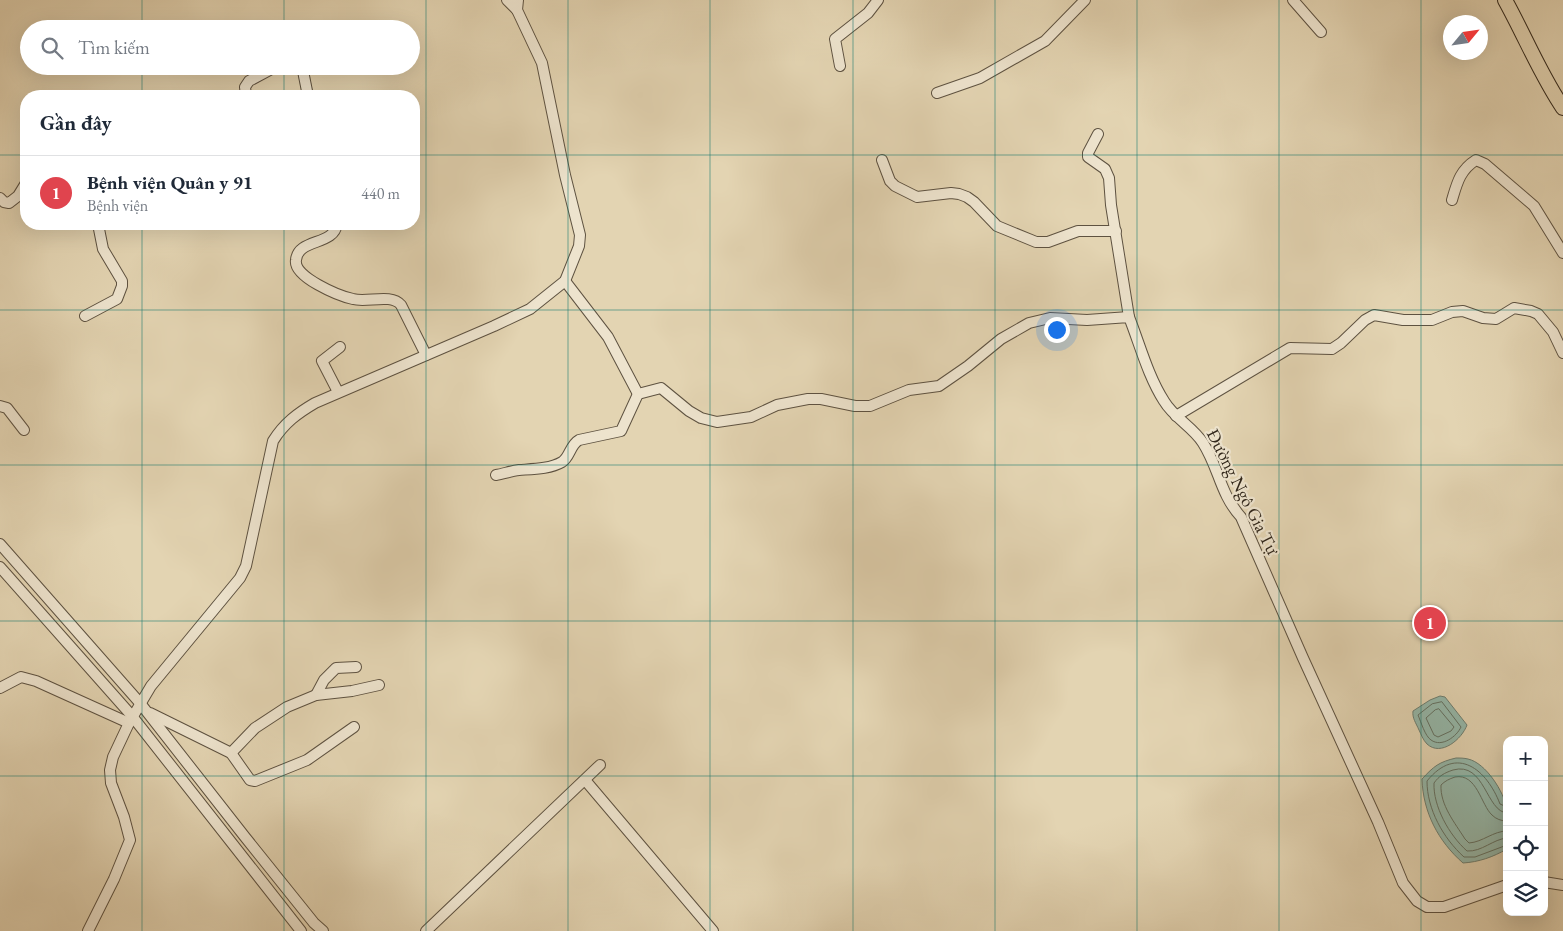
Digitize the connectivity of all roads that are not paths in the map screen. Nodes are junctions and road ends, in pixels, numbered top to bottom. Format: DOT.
graph roads {
  1 [pos="507,0"];
  2 [pos="878,0"];
  3 [pos="1085,0"];
  4 [pos="1293,0"];
  5 [pos="518,5"];
  6 [pos="1509,7"];
  7 [pos="1321,32"];
  8 [pos="840,66"];
  9 [pos="260,75"];
  10 [pos="304,75"];
  11 [pos="246,90"];
  12 [pos="307,90"];
  13 [pos="937,93"];
  14 [pos="1563,108"];
  15 [pos="1098,134"];
  16 [pos="882,160"];
  17 [pos="20,193"];
  18 [pos="0,198"];
  19 [pos="1452,200"];
  20 [pos="99,230"];
  21 [pos="335,230"];
  22 [pos="1116,231"];
  23 [pos="1563,253"];
  24 [pos="565,281"];
  25 [pos="85,316"];
  26 [pos="1129,317"];
  27 [pos="340,346"];
  28 [pos="1563,352"];
  29 [pos="426,354"];
  30 [pos="338,392"];
  31 [pos="638,394"];
  32 [pos="0,406"];
  33 [pos="1176,416"];
  34 [pos="24,430"];
  35 [pos="496,476"];
  36 [pos="0,544"];
  37 [pos="0,567"];
  38 [pos="356,667"];
  39 [pos="379,685"];
  40 [pos="0,688"];
  41 [pos="316,695"];
  42 [pos="143,707"];
  43 [pos="130,720"];
  44 [pos="354,727"];
  45 [pos="231,753"];
  46 [pos="600,765"];
  47 [pos="585,780"];
  48 [pos="1548,883"];
  49 [pos="1563,885"];
  50 [pos="1503,886"];
  51 [pos="88,931"];
  52 [pos="300,931"];
  53 [pos="323,931"];
  54 [pos="426,931"];
  55 [pos="713,931"];
  1 -- 5 [label="street"];
  2 -- 8 [label="street"];
  3 -- 13 [label="street"];
  4 -- 7 [label="street"];
  5 -- 24 [label="street"];
  6 -- 14 [label="main road"];
  9 -- 11 [label="street"];
  10 -- 12 [label="street"];
  15 -- 22 [label="street, Đường Ngô Gia Tự"];
  16 -- 22 [label="street"];
  17 -- 18 [label="street"];
  19 -- 23 [label="street"];
  20 -- 25 [label="street"];
  21 -- 29 [label="street"];
  22 -- 26 [label="street, Đường Ngô Gia Tự"];
  24 -- 29 [label="street"];
  24 -- 31 [label="street"];
  26 -- 31 [label="street"];
  26 -- 33 [label="street, Đường Ngô Gia Tự"];
  27 -- 30 [label="street"];
  28 -- 33 [label="street"];
  29 -- 30 [label="street"];
  30 -- 42 [label="street"];
  31 -- 35 [label="street"];
  32 -- 34 [label="street"];
  33 -- 50 [label="street, Đường Ngô Gia Tự"];
  36 -- 42 [label="street"];
  37 -- 43 [label="street"];
  38 -- 41 [label="street"];
  39 -- 41 [label="street"];
  40 -- 43 [label="street"];
  41 -- 45 [label="street"];
  42 -- 43 [label="street"];
  42 -- 45 [label="street"];
  42 -- 53 [label="street"];
  43 -- 51 [label="street"];
  43 -- 52 [label="street"];
  44 -- 45 [label="street"];
  46 -- 47 [label="street"];
  47 -- 54 [label="street"];
  47 -- 55 [label="street"];
  48 -- 49 [label="street"];
}
